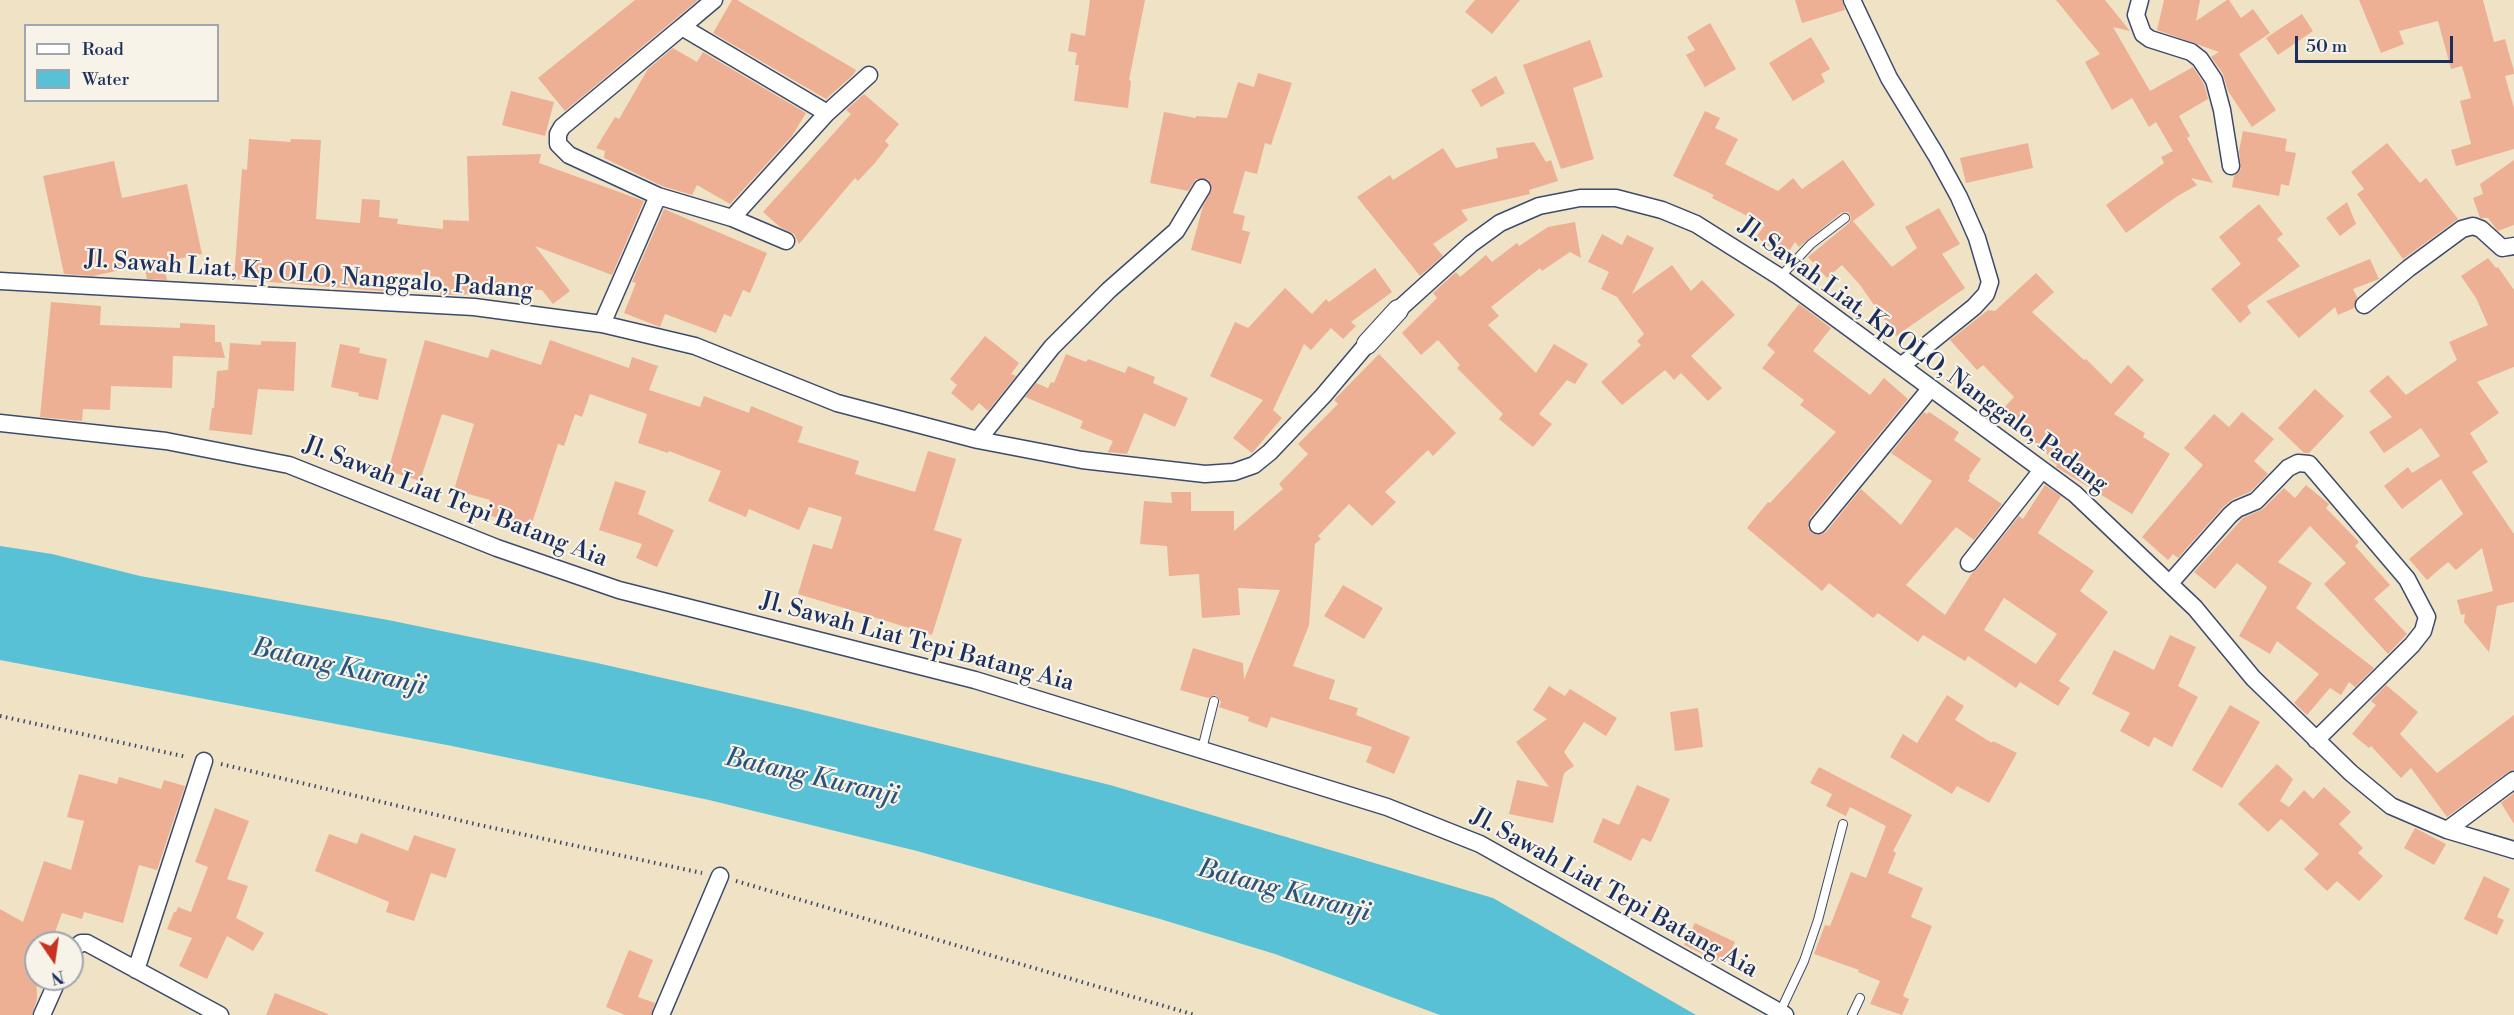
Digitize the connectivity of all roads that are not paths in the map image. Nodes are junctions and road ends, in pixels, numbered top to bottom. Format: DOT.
graph roads {
  1 [pos="714,0"];
  2 [pos="1852,0"];
  3 [pos="2140,0"];
  4 [pos="682,27"];
  5 [pos="869,75"];
  6 [pos="827,113"];
  7 [pos="2231,166"];
  8 [pos="1202,188"];
  9 [pos="658,196"];
  10 [pos="732,218"];
  11 [pos="1845,218"];
  12 [pos="786,241"];
  13 [pos="2514,246"];
  14 [pos="1780,277"];
  15 [pos="0,281"];
  16 [pos="2364,305"];
  17 [pos="1398,310"];
  18 [pos="602,324"];
  19 [pos="1367,344"];
  20 [pos="1901,366"];
  21 [pos="1930,389"];
  22 [pos="0,423"];
  23 [pos="978,440"];
  24 [pos="2042,470"];
  25 [pos="1818,525"];
  26 [pos="1969,563"];
  27 [pos="2170,583"];
  28 [pos="1214,702"];
  29 [pos="2316,740"];
  30 [pos="1202,749"];
  31 [pos="204,760"];
  32 [pos="2514,780"];
  33 [pos="1843,824"];
  34 [pos="2447,830"];
  35 [pos="2514,850"];
  36 [pos="720,876"];
  37 [pos="84,944"];
  38 [pos="136,970"];
  39 [pos="53,991"];
  40 [pos="1860,998"];
  41 [pos="1782,1014"];
  42 [pos="42,1015"];
  43 [pos="220,1015"];
  44 [pos="661,1015"];
  45 [pos="1852,1015"];
  1 -- 4 [label="street"];
  2 -- 20 [label="street"];
  3 -- 7 [label="street"];
  4 -- 6 [label="street"];
  4 -- 9 [label="street"];
  5 -- 6 [label="street"];
  6 -- 10 [label="street"];
  8 -- 23 [label="street"];
  9 -- 10 [label="street"];
  9 -- 18 [label="street"];
  10 -- 12 [label="street"];
  11 -- 14 [label="lane"];
  13 -- 16 [label="street"];
  14 -- 17 [label="street, Jl. Sawah Liat, Kp OLO, Nanggalo, Padang"];
  14 -- 20 [label="street, Jl. Sawah Liat, Kp OLO, Nanggalo, Padang"];
  15 -- 18 [label="street, Jl. Sawah Liat, Kp OLO, Nanggalo, Padang"];
  17 -- 19 [label="street"];
  18 -- 23 [label="street, Jl. Sawah Liat, Kp OLO, Nanggalo, Padang"];
  19 -- 23 [label="street, Jl. Sawah Liat, Kp OLO, Nanggalo, Padang"];
  20 -- 21 [label="street, Jl. Sawah Liat, Kp OLO, Nanggalo, Padang"];
  21 -- 24 [label="street, Jl. Sawah Liat, Kp OLO, Nanggalo, Padang"];
  21 -- 25 [label="street"];
  22 -- 30 [label="street, Jl. Sawah Liat Tepi Batang Aia"];
  24 -- 26 [label="street"];
  24 -- 27 [label="street, Jl. Sawah Liat, Kp OLO, Nanggalo, Padang"];
  27 -- 29 [label="street, Jl. Sawah Liat, Kp OLO, Nanggalo, Padang"];
  27 -- 29 [label="street"];
  28 -- 30 [label="lane"];
  29 -- 34 [label="street, Jl. Sawah Liat, Kp OLO, Nanggalo, Padang"];
  30 -- 41 [label="street, Jl. Sawah Liat Tepi Batang Aia"];
  31 -- 38 [label="street"];
  32 -- 34 [label="street"];
  33 -- 41 [label="lane"];
  34 -- 35 [label="street, Jl. Sawah Liat, Kp OLO, Nanggalo, Padang"];
  36 -- 44 [label="street"];
  37 -- 38 [label="street"];
  38 -- 43 [label="street"];
  39 -- 42 [label="street"];
  40 -- 45 [label="lane"];
}
